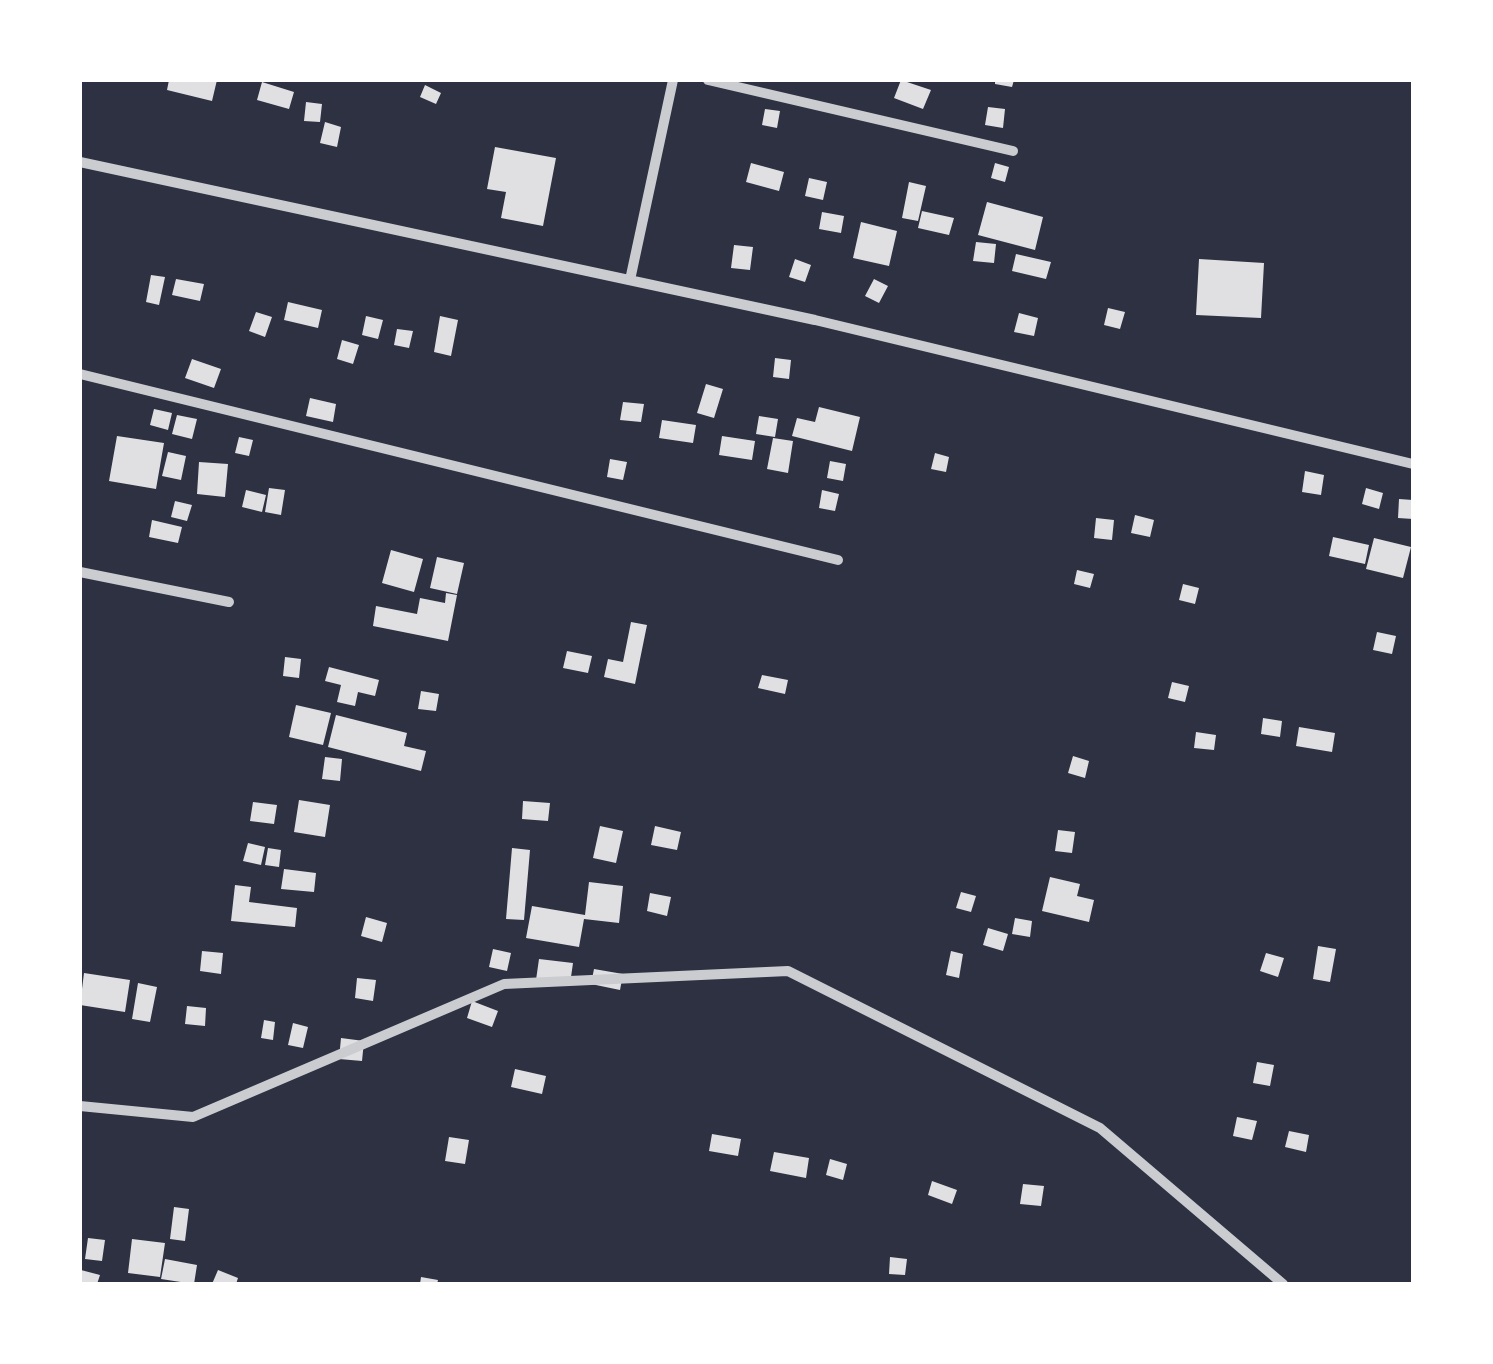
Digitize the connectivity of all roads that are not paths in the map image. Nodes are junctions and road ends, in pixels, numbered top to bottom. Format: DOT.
graph roads {
  1 [pos="673,80"];
  2 [pos="708,80"];
  3 [pos="1014,151"];
  4 [pos="80,162"];
  5 [pos="630,280"];
  6 [pos="80,374"];
  7 [pos="1413,464"];
  8 [pos="838,560"];
  9 [pos="80,572"];
  10 [pos="229,602"];
  11 [pos="80,1106"];
  12 [pos="1283,1284"];
  1 -- 5 [label="street"];
  2 -- 3 [label="street"];
  4 -- 5 [label="street"];
  5 -- 7 [label="street"];
  6 -- 8 [label="street"];
  9 -- 10 [label="street"];
  11 -- 12 [label="street"];
}
